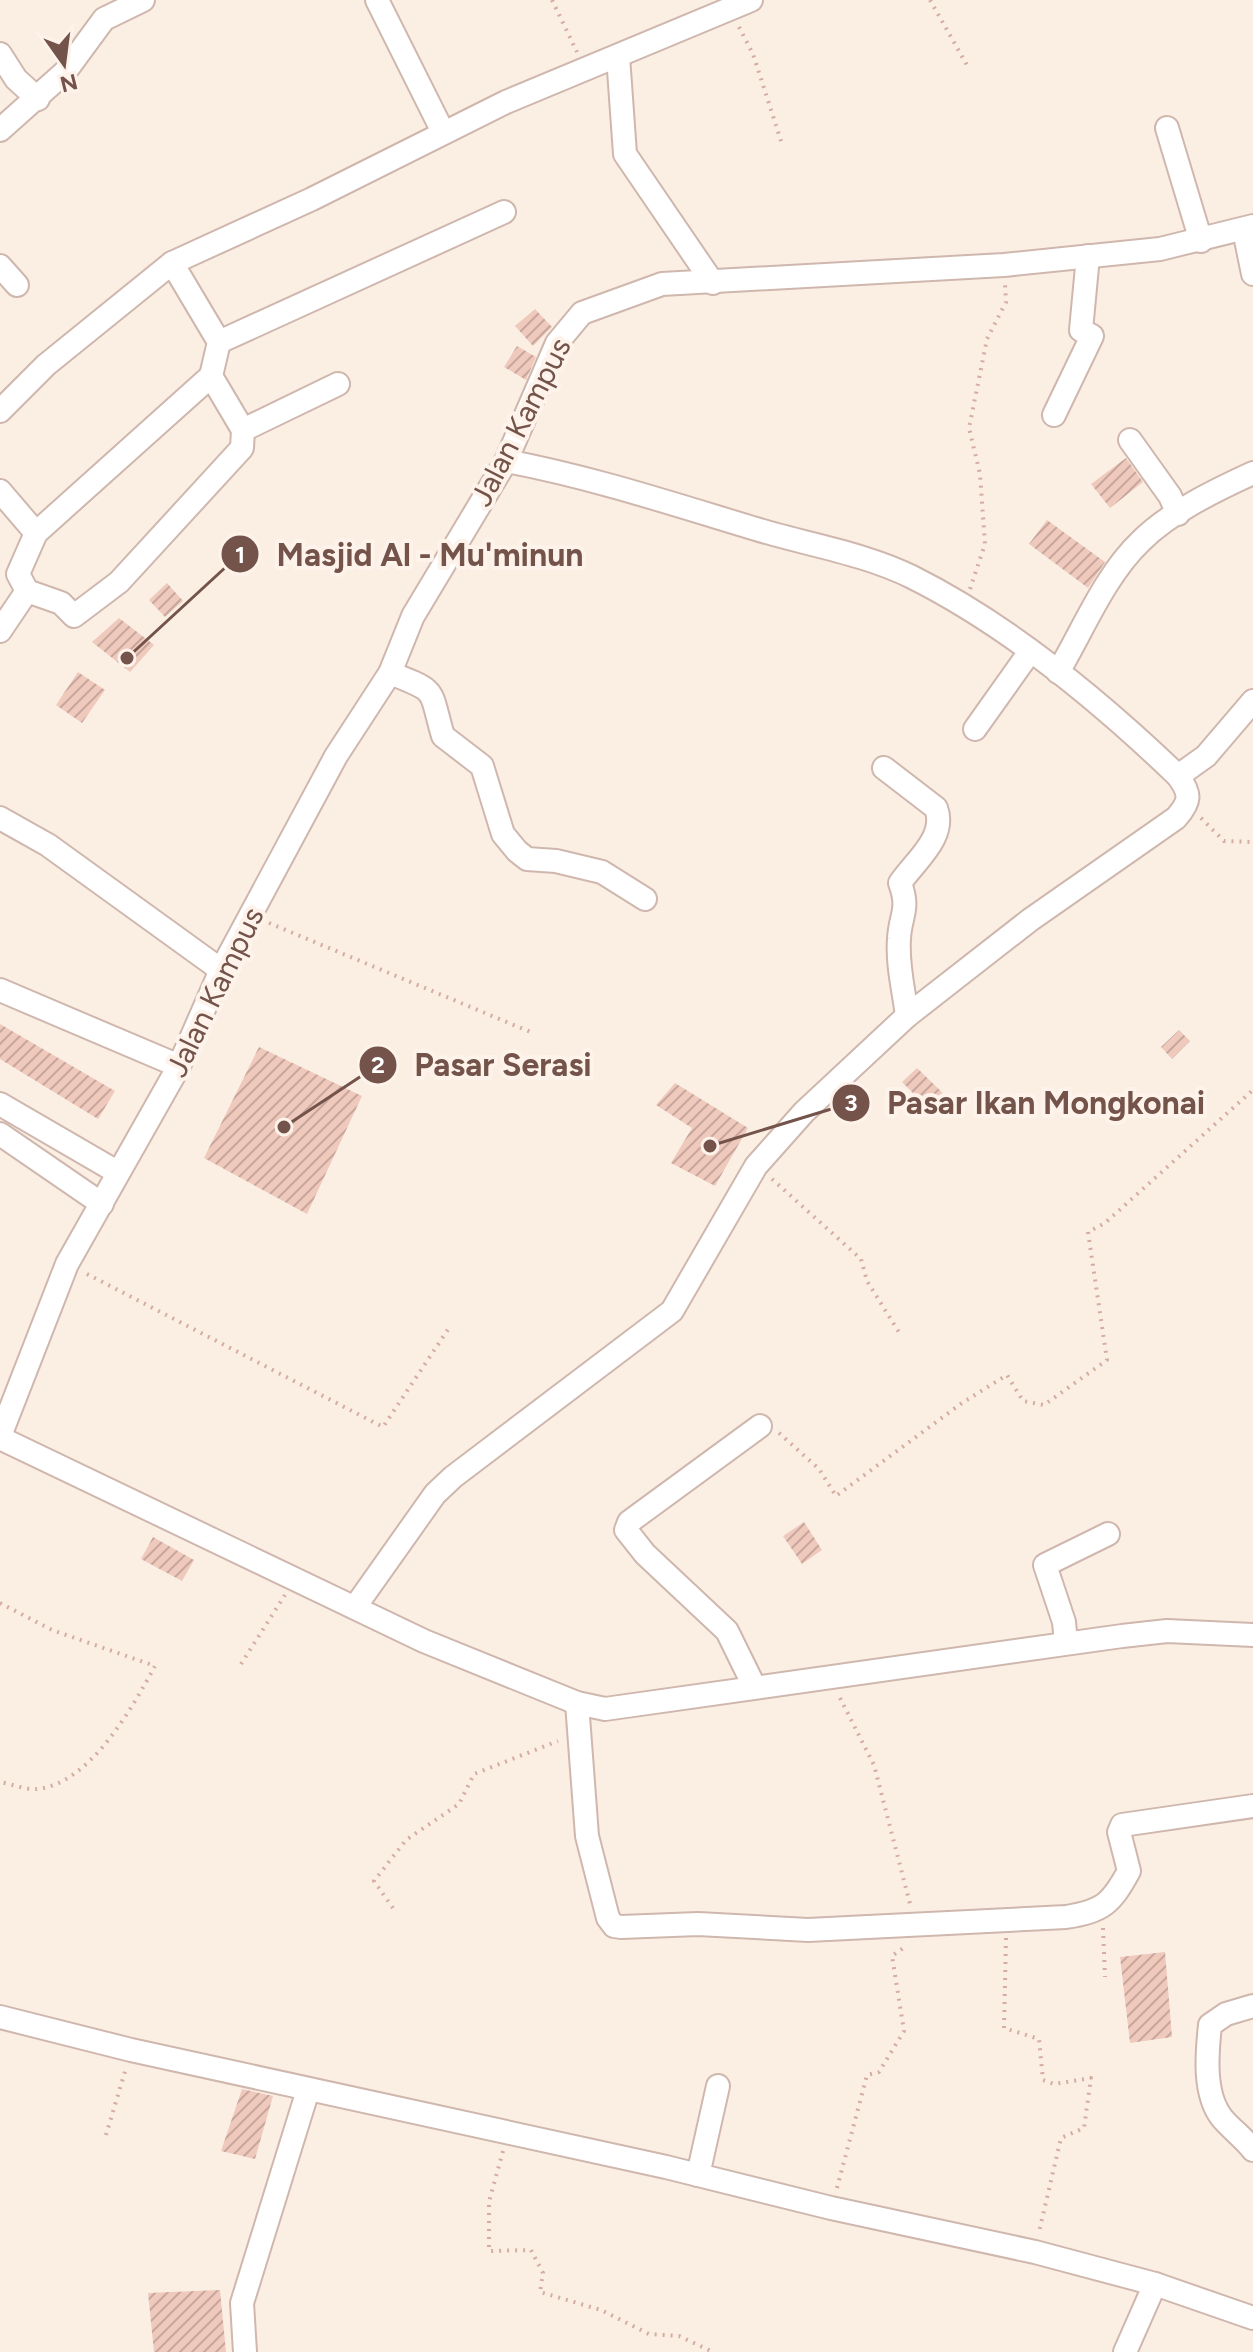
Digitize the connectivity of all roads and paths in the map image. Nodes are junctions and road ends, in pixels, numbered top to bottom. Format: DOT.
graph roads {
  1 [pos="143,0"];
  2 [pos="377,0"];
  3 [pos="552,0"];
  4 [pos="751,0"];
  5 [pos="930,0"];
  6 [pos="730,11"];
  7 [pos="0,54"];
  8 [pos="618,56"];
  9 [pos="968,67"];
  10 [pos="585,68"];
  11 [pos="38,99"];
  12 [pos="1167,128"];
  13 [pos="0,130"];
  14 [pos="443,132"];
  15 [pos="782,144"];
  16 [pos="504,212"];
  17 [pos="1248,228"];
  18 [pos="1201,241"];
  19 [pos="1088,256"];
  20 [pos="172,263"];
  21 [pos="1004,265"];
  22 [pos="0,266"];
  23 [pos="1253,274"];
  24 [pos="713,283"];
  25 [pos="17,285"];
  26 [pos="219,342"];
  27 [pos="211,376"];
  28 [pos="338,384"];
  29 [pos="0,411"];
  30 [pos="1054,415"];
  31 [pos="243,430"];
  32 [pos="1130,440"];
  33 [pos="506,461"];
  34 [pos="1253,473"];
  35 [pos="0,491"];
  36 [pos="1178,514"];
  37 [pos="36,533"];
  38 [pos="27,591"];
  39 [pos="964,607"];
  40 [pos="0,631"];
  41 [pos="1029,653"];
  42 [pos="1058,672"];
  43 [pos="390,673"];
  44 [pos="1253,701"];
  45 [pos="975,729"];
  46 [pos="884,768"];
  47 [pos="1178,776"];
  48 [pos="1188,804"];
  49 [pos="0,818"];
  50 [pos="1253,842"];
  51 [pos="645,899"];
  52 [pos="252,916"];
  53 [pos="221,970"];
  54 [pos="0,990"];
  55 [pos="907,1016"];
  56 [pos="533,1033"];
  57 [pos="179,1066"];
  58 [pos="1253,1090"];
  59 [pos="0,1104"];
  60 [pos="0,1134"];
  61 [pos="756,1166"];
  62 [pos="117,1172"];
  63 [pos="102,1204"];
  64 [pos="67,1264"];
  65 [pos="451,1325"];
  66 [pos="900,1334"];
  67 [pos="760,1426"];
  68 [pos="0,1437"];
  69 [pos="1108,1534"];
  70 [pos="295,1579"];
  71 [pos="0,1603"];
  72 [pos="355,1607"];
  73 [pos="1253,1635"];
  74 [pos="1066,1643"];
  75 [pos="241,1664"];
  76 [pos="830,1677"];
  77 [pos="754,1686"];
  78 [pos="577,1703"];
  79 [pos="579,1733"];
  80 [pos="0,1782"];
  81 [pos="1253,1806"];
  82 [pos="393,1908"];
  83 [pos="1102,1910"];
  84 [pos="1006,1920"];
  85 [pos="915,1925"];
  86 [pos="1105,1977"];
  87 [pos="1253,2006"];
  88 [pos="0,2017"];
  89 [pos="136,2051"];
  90 [pos="718,2086"];
  91 [pos="308,2090"];
  92 [pos="508,2132"];
  93 [pos="106,2135"];
  94 [pos="1253,2150"];
  95 [pos="698,2175"];
  96 [pos="831,2208"];
  97 [pos="1035,2252"];
  98 [pos="1155,2284"];
  99 [pos="1253,2318"];
  100 [pos="245,2352"];
  101 [pos="713,2352"];
  102 [pos="1125,2352"];
  1 -- 11 [label="street"];
  2 -- 14 [label="street"];
  3 -- 10 [label="path"];
  4 -- 6 [label="street"];
  5 -- 9 [label="path"];
  6 -- 8 [label="street"];
  6 -- 15 [label="path"];
  7 -- 11 [label="street"];
  8 -- 10 [label="street"];
  8 -- 24 [label="street"];
  10 -- 14 [label="street"];
  11 -- 13 [label="street"];
  12 -- 18 [label="street"];
  14 -- 20 [label="street"];
  16 -- 26 [label="street"];
  17 -- 18 [label="street, Jalan Kampus"];
  17 -- 23 [label="street"];
  18 -- 19 [label="street, Jalan Kampus"];
  19 -- 21 [label="street, Jalan Kampus"];
  19 -- 30 [label="street"];
  20 -- 26 [label="street"];
  20 -- 29 [label="street"];
  21 -- 24 [label="street, Jalan Kampus"];
  21 -- 39 [label="path"];
  22 -- 25 [label="street"];
  24 -- 33 [label="street, Jalan Kampus"];
  26 -- 27 [label="street"];
  27 -- 31 [label="street"];
  27 -- 37 [label="street"];
  28 -- 31 [label="street"];
  31 -- 38 [label="street"];
  32 -- 36 [label="street"];
  33 -- 39 [label="street"];
  33 -- 43 [label="street, Jalan Kampus"];
  34 -- 36 [label="street"];
  35 -- 37 [label="street"];
  36 -- 42 [label="street"];
  37 -- 38 [label="street"];
  38 -- 40 [label="street"];
  39 -- 41 [label="street"];
  41 -- 42 [label="street"];
  41 -- 45 [label="street"];
  42 -- 47 [label="street"];
  43 -- 51 [label="street"];
  43 -- 52 [label="street, Jalan Kampus"];
  44 -- 47 [label="street"];
  46 -- 55 [label="street"];
  47 -- 48 [label="street"];
  48 -- 50 [label="path"];
  48 -- 55 [label="street"];
  49 -- 53 [label="street"];
  52 -- 53 [label="street, Jalan Kampus"];
  52 -- 56 [label="path"];
  53 -- 57 [label="street, Jalan Kampus"];
  54 -- 57 [label="street"];
  55 -- 61 [label="street"];
  57 -- 62 [label="street, Jalan Kampus"];
  58 -- 67 [label="path"];
  59 -- 62 [label="street"];
  60 -- 63 [label="street"];
  61 -- 66 [label="path"];
  61 -- 72 [label="street"];
  62 -- 63 [label="street, Jalan Kampus"];
  63 -- 64 [label="street, Jalan Kampus"];
  64 -- 65 [label="path"];
  64 -- 68 [label="street, Jalan Kampus"];
  67 -- 77 [label="street"];
  68 -- 70 [label="street"];
  69 -- 74 [label="street"];
  70 -- 72 [label="street"];
  70 -- 75 [label="path"];
  71 -- 80 [label="path"];
  72 -- 78 [label="street"];
  73 -- 74 [label="street"];
  74 -- 76 [label="street"];
  76 -- 77 [label="street"];
  76 -- 85 [label="path"];
  77 -- 78 [label="street"];
  78 -- 79 [label="street"];
  79 -- 82 [label="path"];
  79 -- 85 [label="street"];
  81 -- 83 [label="street"];
  83 -- 84 [label="street"];
  83 -- 86 [label="path"];
  84 -- 85 [label="street"];
  84 -- 97 [label="path"];
  85 -- 96 [label="path"];
  87 -- 94 [label="street"];
  88 -- 89 [label="street"];
  89 -- 91 [label="street"];
  89 -- 93 [label="path"];
  90 -- 95 [label="street"];
  91 -- 92 [label="street"];
  91 -- 100 [label="street"];
  92 -- 95 [label="street"];
  92 -- 101 [label="path"];
  95 -- 96 [label="street"];
  96 -- 97 [label="street"];
  97 -- 98 [label="street"];
  98 -- 99 [label="street"];
  98 -- 102 [label="street"];
}
